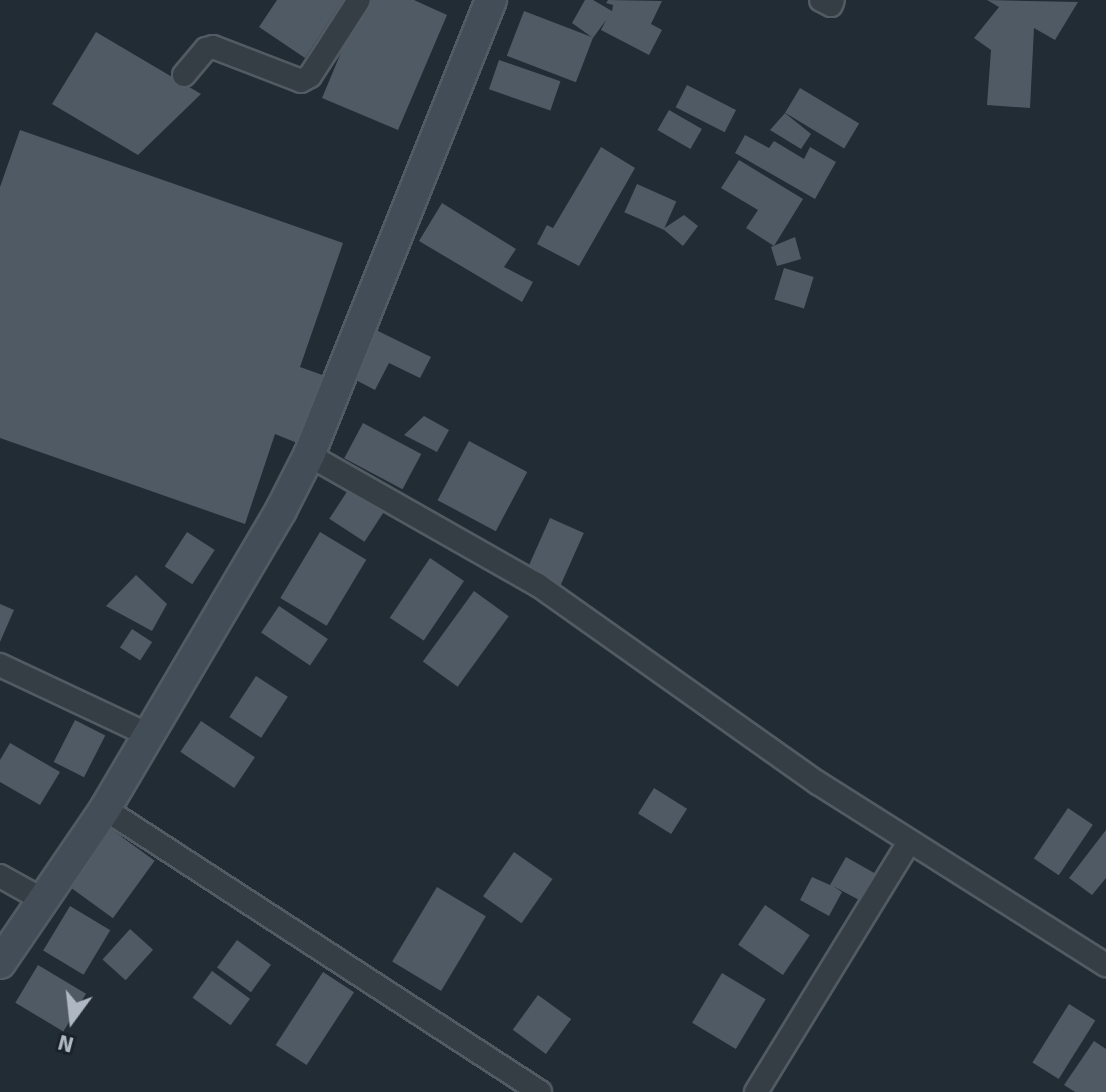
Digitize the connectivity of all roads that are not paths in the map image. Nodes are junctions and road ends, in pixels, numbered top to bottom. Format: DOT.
graph roads {
  1 [pos="359,0"];
  2 [pos="491,0"];
  3 [pos="821,0"];
  4 [pos="833,0"];
  5 [pos="184,75"];
  6 [pos="309,455"];
  7 [pos="0,665"];
  8 [pos="149,735"];
  9 [pos="105,809"];
  10 [pos="909,842"];
  11 [pos="0,876"];
  12 [pos="43,900"];
  13 [pos="0,963"];
  14 [pos="1106,965"];
  15 [pos="540,1092"];
  16 [pos="756,1092"];
  1 -- 5 [label="street"];
  2 -- 6 [label="main road"];
  3 -- 4 [label="street"];
  6 -- 8 [label="main road"];
  6 -- 10 [label="street"];
  7 -- 8 [label="street"];
  8 -- 9 [label="main road"];
  9 -- 12 [label="main road"];
  9 -- 15 [label="street"];
  10 -- 14 [label="street"];
  10 -- 16 [label="street"];
  11 -- 12 [label="street"];
  12 -- 13 [label="main road"];
}
